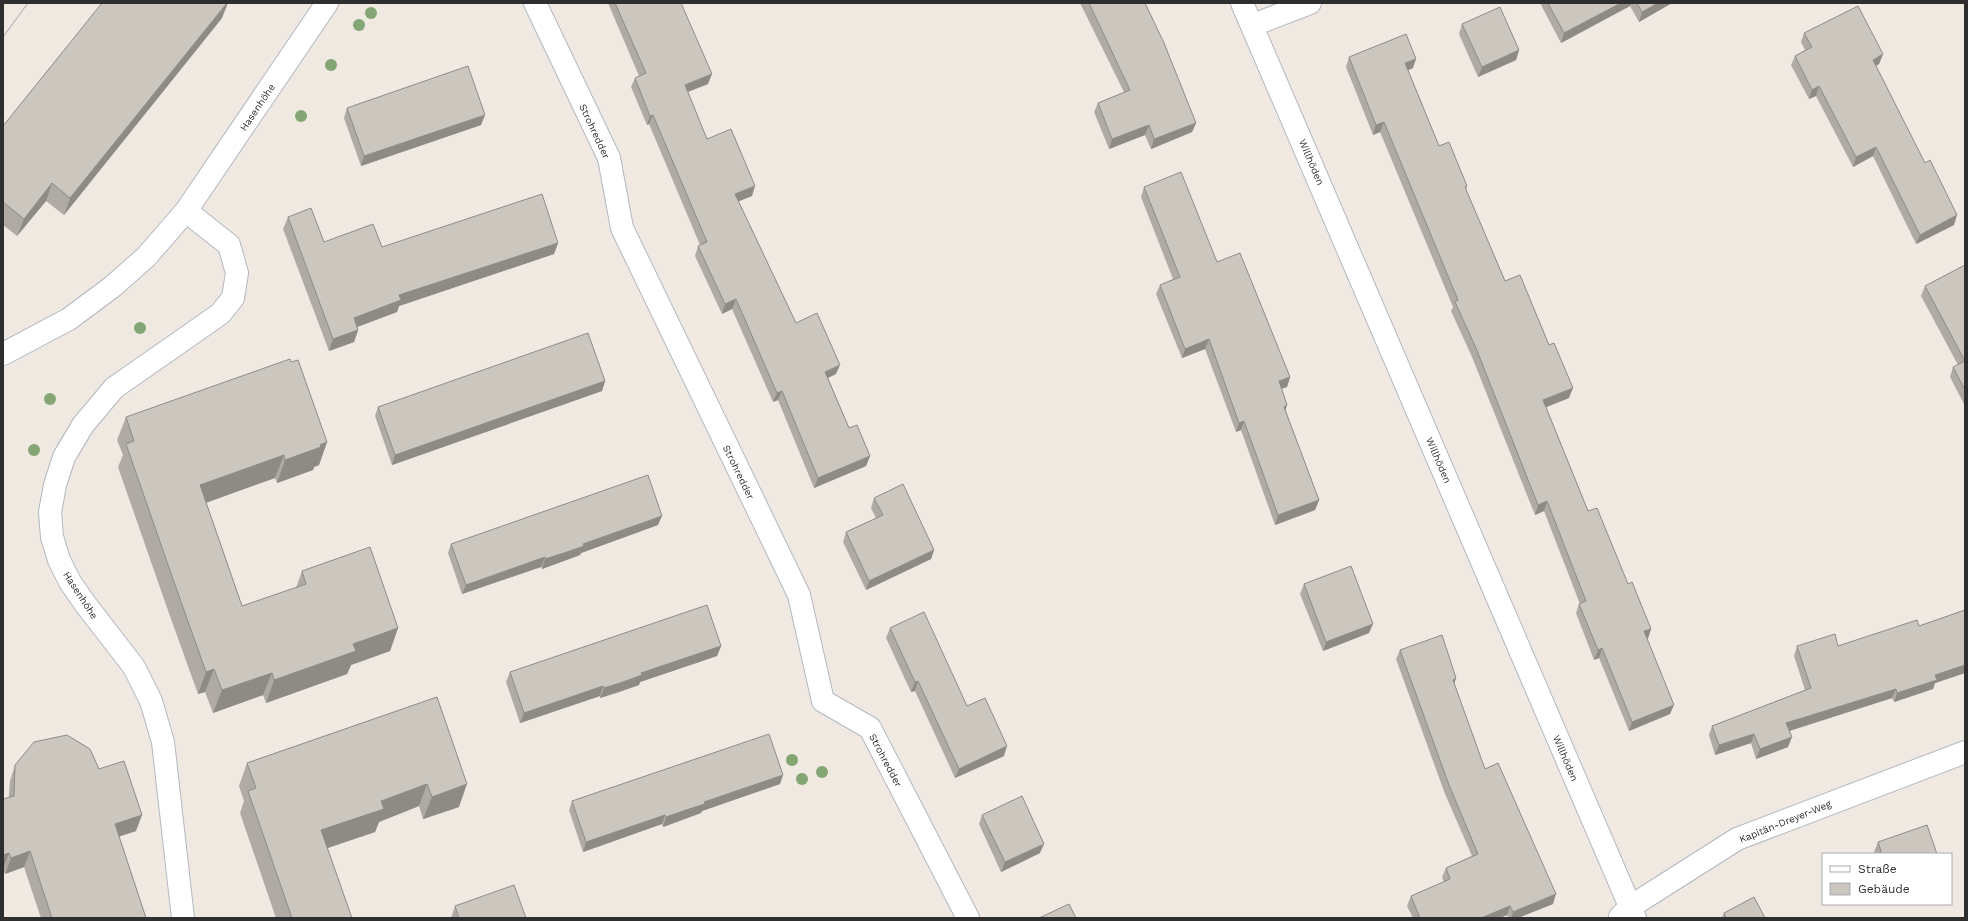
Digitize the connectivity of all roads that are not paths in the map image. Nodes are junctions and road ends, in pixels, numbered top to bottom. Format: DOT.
graph roads {
  1 [pos="327,3"];
  2 [pos="535,3"];
  3 [pos="1242,3"];
  4 [pos="1310,3"];
  5 [pos="1253,25"];
  6 [pos="186,211"];
  7 [pos="3,354"];
  8 [pos="1965,752"];
  9 [pos="1628,914"];
  10 [pos="183,918"];
  11 [pos="968,918"];
  1 -- 6 [label="street, Hasenhöhe"];
  2 -- 11 [label="street, Strohredder"];
  3 -- 5 [label="street, Willhöden"];
  4 -- 5 [label="street"];
  5 -- 9 [label="street, Willhöden"];
  6 -- 7 [label="street, Hasenhöhe"];
  6 -- 10 [label="street, Hasenhöhe"];
  8 -- 9 [label="street, Kapitän-Dreyer-Weg"];
}
